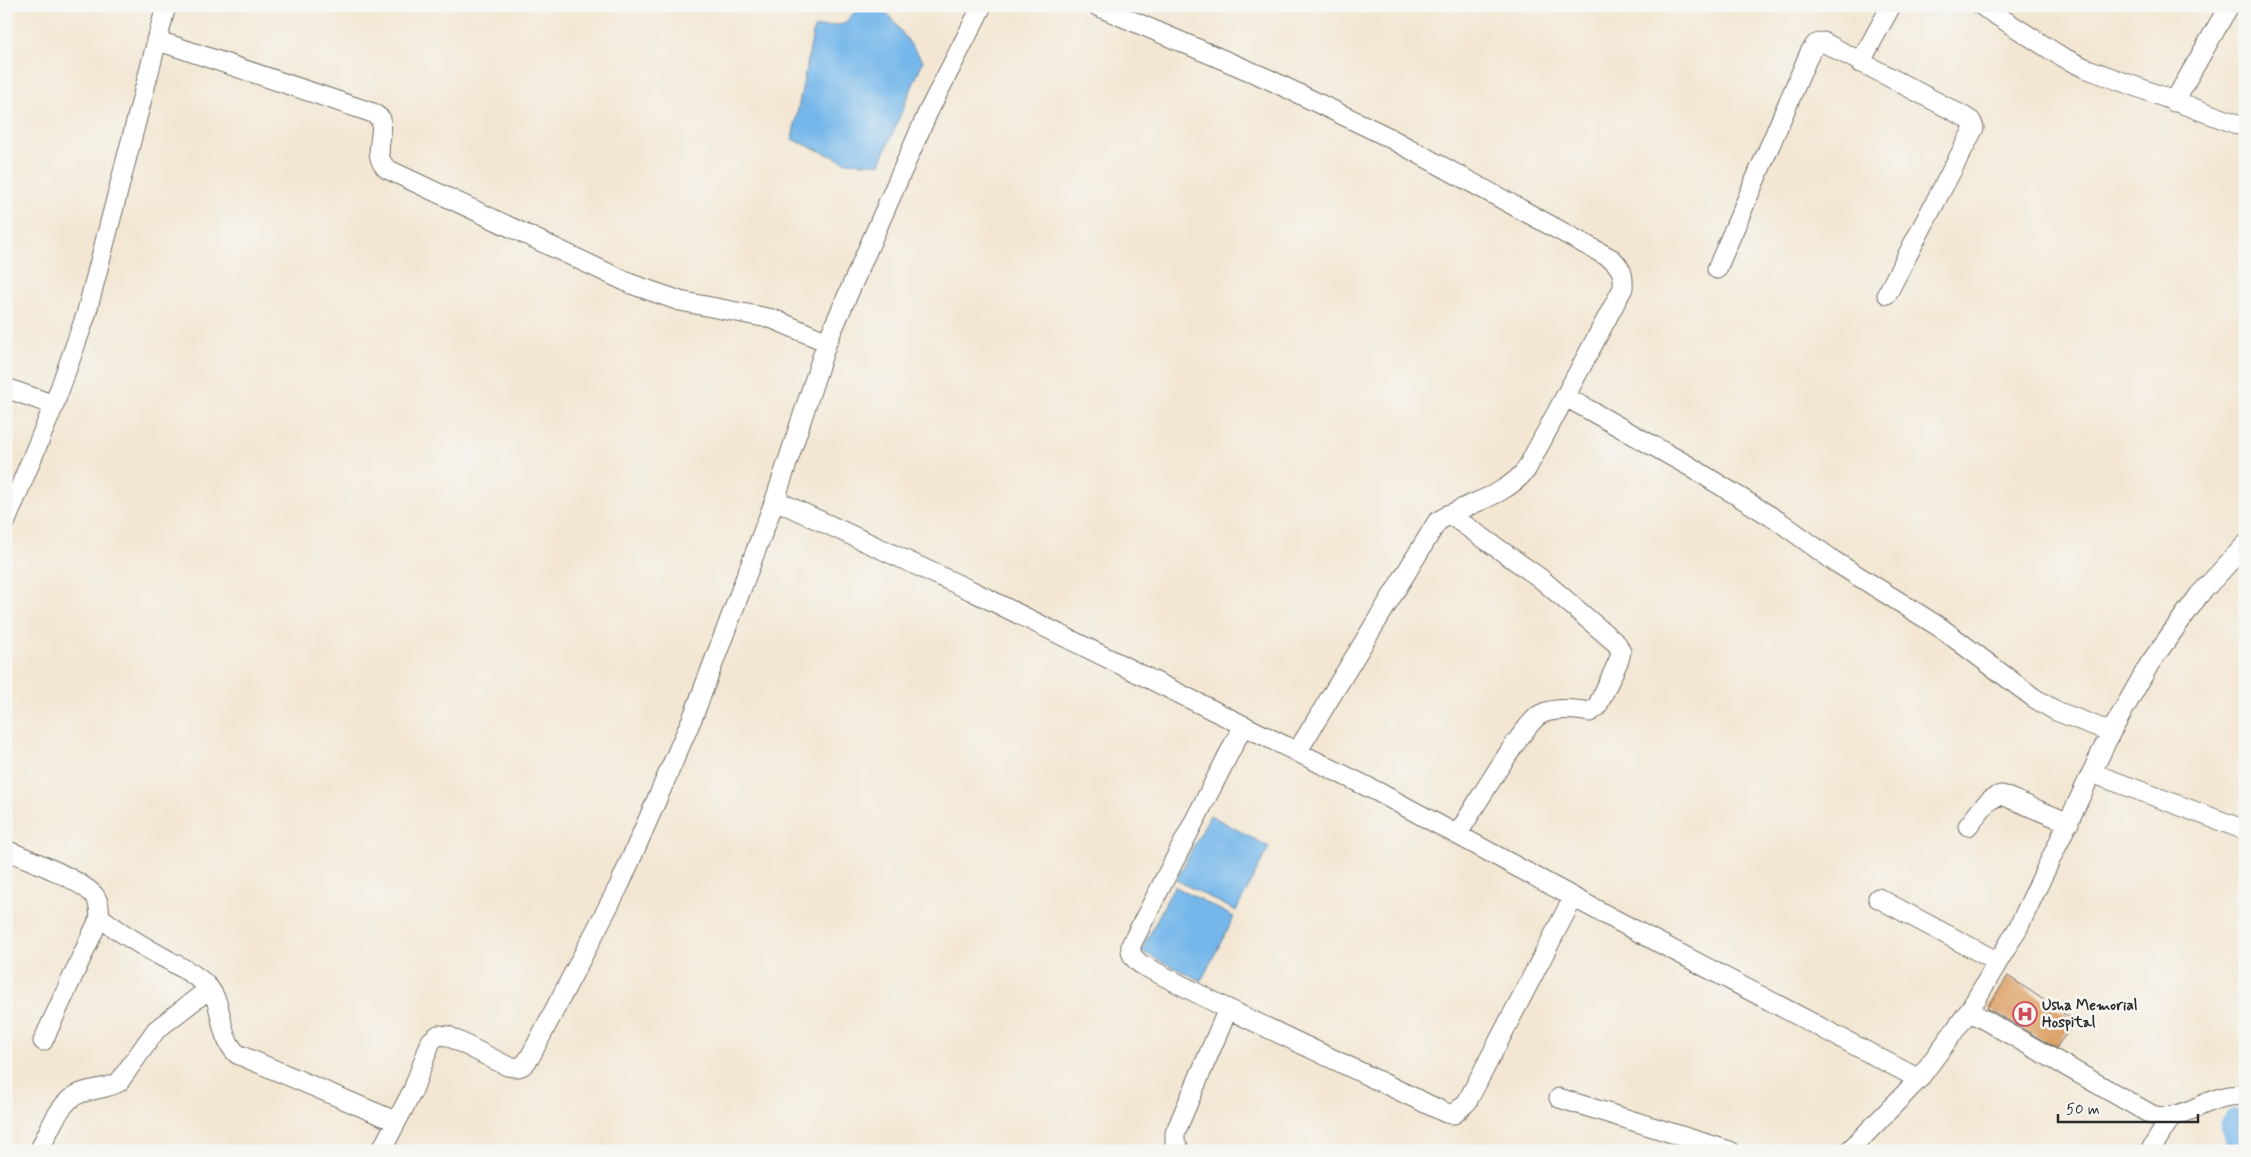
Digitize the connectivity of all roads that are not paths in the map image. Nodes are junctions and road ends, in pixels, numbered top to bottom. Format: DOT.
graph roads {
  1 [pos="166,6"];
  2 [pos="982,6"];
  3 [pos="1097,6"];
  4 [pos="1892,6"];
  5 [pos="1982,6"];
  6 [pos="2229,6"];
  7 [pos="156,40"];
  8 [pos="1860,63"];
  9 [pos="2174,102"];
  10 [pos="2245,127"];
  11 [pos="1717,269"];
  12 [pos="1887,294"];
  13 [pos="827,342"];
  14 [pos="6,388"];
  15 [pos="1566,397"];
  16 [pos="54,405"];
  17 [pos="775,500"];
  18 [pos="1449,514"];
  19 [pos="6,521"];
  20 [pos="2245,545"];
  21 [pos="1243,726"];
  22 [pos="2111,732"];
  23 [pos="1297,752"];
  24 [pos="2092,773"];
  25 [pos="2069,823"];
  26 [pos="1968,826"];
  27 [pos="2245,830"];
  28 [pos="1458,833"];
  29 [pos="6,850"];
  30 [pos="1573,898"];
  31 [pos="1878,898"];
  32 [pos="100,917"];
  33 [pos="1998,962"];
  34 [pos="209,989"];
  35 [pos="1228,1008"];
  36 [pos="1970,1010"];
  37 [pos="43,1041"];
  38 [pos="1919,1079"];
  39 [pos="2245,1095"];
  40 [pos="1559,1098"];
  41 [pos="2171,1117"];
  42 [pos="396,1121"];
  43 [pos="39,1151"];
  44 [pos="381,1151"];
  45 [pos="1180,1151"];
  46 [pos="1730,1151"];
  47 [pos="1849,1151"];
  48 [pos="2150,1151"];
  1 -- 7 [label="street"];
  2 -- 13 [label="street"];
  3 -- 15 [label="street"];
  4 -- 8 [label="street"];
  5 -- 9 [label="street"];
  6 -- 9 [label="street"];
  7 -- 13 [label="street"];
  7 -- 16 [label="street"];
  8 -- 11 [label="street"];
  8 -- 12 [label="street"];
  9 -- 10 [label="street"];
  13 -- 17 [label="street"];
  14 -- 16 [label="street"];
  15 -- 18 [label="street"];
  15 -- 22 [label="street"];
  16 -- 19 [label="street"];
  17 -- 21 [label="street"];
  17 -- 42 [label="street"];
  18 -- 23 [label="street"];
  18 -- 28 [label="street"];
  20 -- 22 [label="street"];
  21 -- 23 [label="street"];
  21 -- 35 [label="street"];
  22 -- 24 [label="street"];
  23 -- 28 [label="street"];
  24 -- 25 [label="street"];
  24 -- 27 [label="street"];
  25 -- 26 [label="street"];
  25 -- 33 [label="street"];
  28 -- 30 [label="street"];
  29 -- 32 [label="street"];
  30 -- 35 [label="street"];
  30 -- 38 [label="street"];
  31 -- 33 [label="street"];
  32 -- 34 [label="street"];
  32 -- 37 [label="street"];
  33 -- 36 [label="street"];
  34 -- 42 [label="street"];
  34 -- 43 [label="street"];
  35 -- 45 [label="street"];
  36 -- 38 [label="street"];
  36 -- 41 [label="street"];
  38 -- 47 [label="street"];
  39 -- 41 [label="street"];
  40 -- 46 [label="street"];
  41 -- 48 [label="street"];
  42 -- 44 [label="street"];
}
